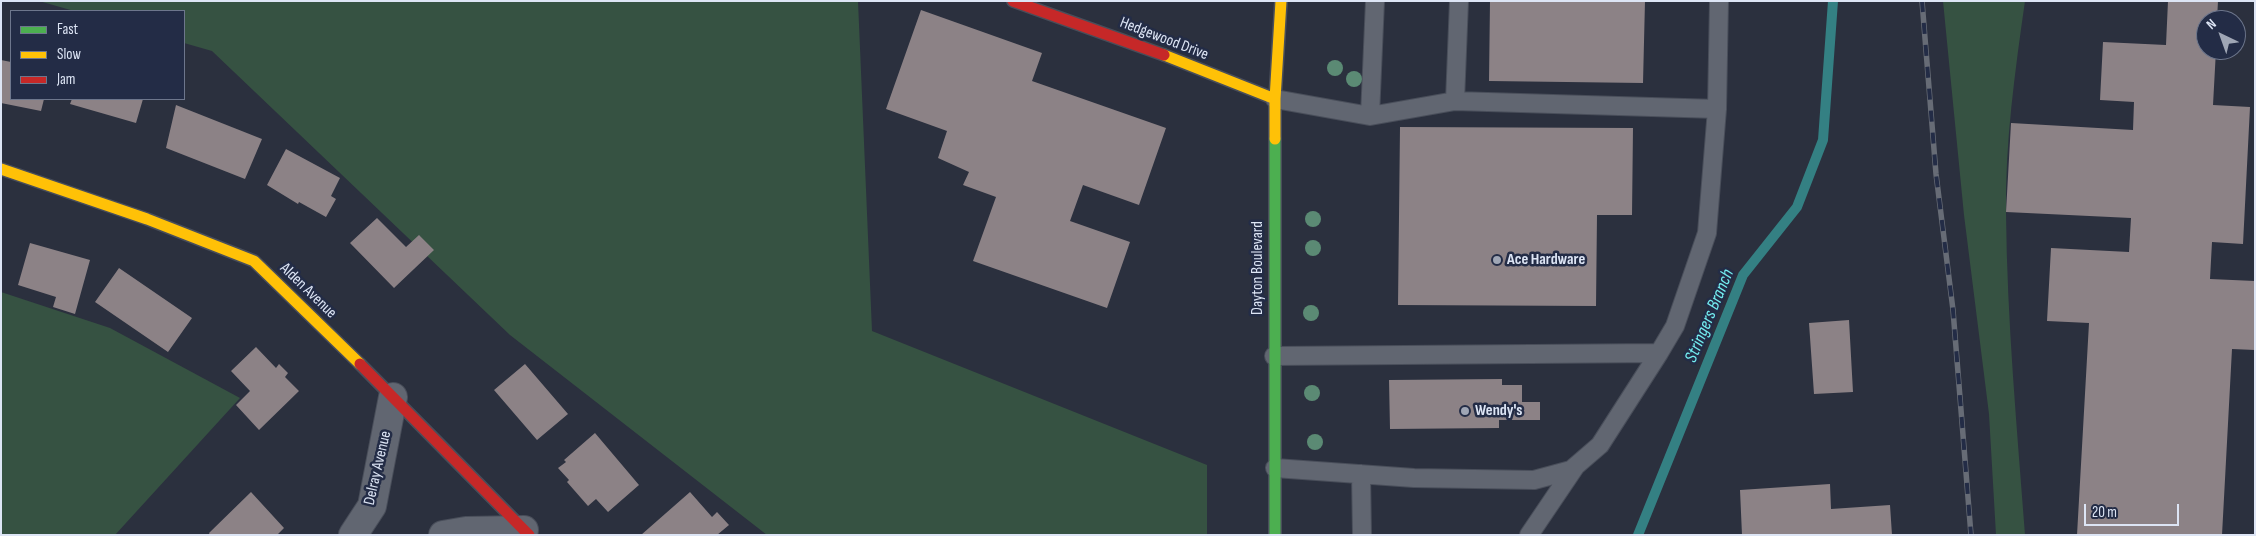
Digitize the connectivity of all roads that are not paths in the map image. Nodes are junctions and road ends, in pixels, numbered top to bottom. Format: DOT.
graph roads {
  1 [pos="1012,1"];
  2 [pos="1281,1"];
  3 [pos="1374,1"];
  4 [pos="1459,1"];
  5 [pos="1719,1"];
  6 [pos="1275,99"];
  7 [pos="1455,101"];
  8 [pos="1717,109"];
  9 [pos="1370,116"];
  10 [pos="1,169"];
  11 [pos="1658,353"];
  12 [pos="1274,356"];
  13 [pos="393,397"];
  14 [pos="1575,467"];
  15 [pos="1275,468"];
  16 [pos="1361,474"];
  17 [pos="526,532"];
  18 [pos="353,535"];
  19 [pos="443,535"];
  20 [pos="1275,535"];
  21 [pos="1362,535"];
  22 [pos="1529,535"];
  1 -- 6 [label="street, Hedgewood Drive"];
  2 -- 6 [label="street, Dayton Boulevard"];
  3 -- 9 [label="lane"];
  4 -- 7 [label="lane"];
  5 -- 8 [label="lane"];
  6 -- 9 [label="lane"];
  6 -- 12 [label="street, Dayton Boulevard"];
  7 -- 8 [label="lane"];
  7 -- 9 [label="lane"];
  8 -- 11 [label="lane"];
  10 -- 13 [label="street, Alden Avenue"];
  11 -- 12 [label="lane"];
  11 -- 14 [label="lane"];
  12 -- 15 [label="street, Dayton Boulevard"];
  13 -- 17 [label="street, Alden Avenue"];
  13 -- 18 [label="street, Delray Avenue"];
  14 -- 16 [label="lane"];
  14 -- 22 [label="lane"];
  15 -- 16 [label="lane"];
  15 -- 20 [label="street, Dayton Boulevard"];
  16 -- 21 [label="lane"];
  17 -- 19 [label="street"];
}
